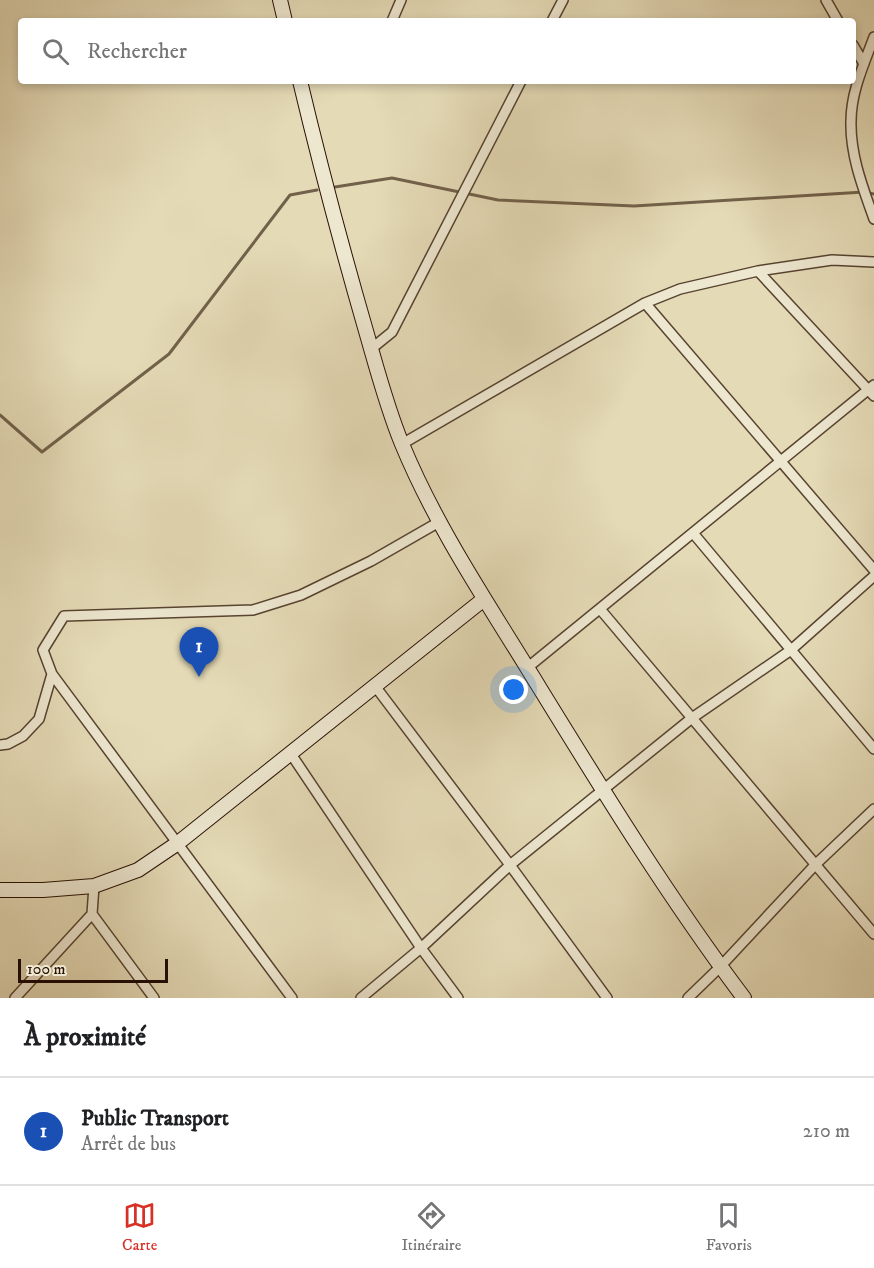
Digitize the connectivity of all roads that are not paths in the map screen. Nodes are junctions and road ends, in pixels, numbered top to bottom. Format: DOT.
graph roads {
  1 [pos="280,0"];
  2 [pos="401,0"];
  3 [pos="563,0"];
  4 [pos="826,0"];
  5 [pos="284,18"];
  6 [pos="393,18"];
  7 [pos="554,18"];
  8 [pos="836,18"];
  9 [pos="874,37"];
  10 [pos="856,50"];
  11 [pos="864,64"];
  12 [pos="301,84"];
  13 [pos="519,84"];
  14 [pos="874,219"];
  15 [pos="874,262"];
  16 [pos="758,270"];
  17 [pos="645,303"];
  18 [pos="371,349"];
  19 [pos="872,390"];
  20 [pos="402,444"];
  21 [pos="782,460"];
  22 [pos="439,522"];
  23 [pos="693,533"];
  24 [pos="874,570"];
  25 [pos="874,576"];
  26 [pos="484,599"];
  27 [pos="600,609"];
  28 [pos="791,650"];
  29 [pos="527,668"];
  30 [pos="52,674"];
  31 [pos="375,686"];
  32 [pos="692,718"];
  33 [pos="0,745"];
  34 [pos="874,749"];
  35 [pos="291,754"];
  36 [pos="602,790"];
  37 [pos="874,809"];
  38 [pos="178,843"];
  39 [pos="510,865"];
  40 [pos="815,865"];
  41 [pos="94,886"];
  42 [pos="0,890"];
  43 [pos="92,914"];
  44 [pos="874,934"];
  45 [pos="421,948"];
  46 [pos="720,967"];
  47 [pos="15,998"];
  48 [pos="154,998"];
  49 [pos="292,998"];
  50 [pos="361,998"];
  51 [pos="458,998"];
  52 [pos="607,998"];
  53 [pos="688,998"];
  54 [pos="744,998"];
  1 -- 5 [label="main road"];
  2 -- 6 [label="street"];
  3 -- 7 [label="street"];
  4 -- 8 [label="street"];
  9 -- 11 [label="street"];
  10 -- 11 [label="street"];
  11 -- 14 [label="street"];
  12 -- 18 [label="main road"];
  13 -- 18 [label="street"];
  15 -- 16 [label="street"];
  16 -- 17 [label="street"];
  16 -- 19 [label="street"];
  17 -- 20 [label="street"];
  17 -- 21 [label="street"];
  18 -- 20 [label="main road"];
  19 -- 21 [label="street"];
  20 -- 22 [label="main road"];
  21 -- 23 [label="street"];
  21 -- 24 [label="street"];
  22 -- 26 [label="main road"];
  22 -- 30 [label="street"];
  23 -- 27 [label="street"];
  23 -- 28 [label="street"];
  25 -- 28 [label="street"];
  26 -- 29 [label="main road"];
  26 -- 31 [label="main road"];
  27 -- 29 [label="street"];
  27 -- 32 [label="street"];
  28 -- 32 [label="street"];
  28 -- 34 [label="street"];
  29 -- 36 [label="main road"];
  30 -- 33 [label="street"];
  30 -- 38 [label="street"];
  31 -- 35 [label="main road"];
  31 -- 39 [label="street"];
  32 -- 36 [label="street"];
  32 -- 40 [label="street"];
  35 -- 38 [label="main road"];
  35 -- 45 [label="street"];
  36 -- 39 [label="street"];
  36 -- 46 [label="main road"];
  37 -- 40 [label="street"];
  38 -- 41 [label="main road"];
  38 -- 49 [label="street"];
  39 -- 45 [label="street"];
  39 -- 52 [label="street"];
  40 -- 44 [label="street"];
  40 -- 46 [label="street"];
  41 -- 42 [label="main road"];
  41 -- 43 [label="street"];
  43 -- 47 [label="street"];
  43 -- 48 [label="street"];
  45 -- 50 [label="street"];
  45 -- 51 [label="street"];
  46 -- 53 [label="street"];
  46 -- 54 [label="main road"];
}
